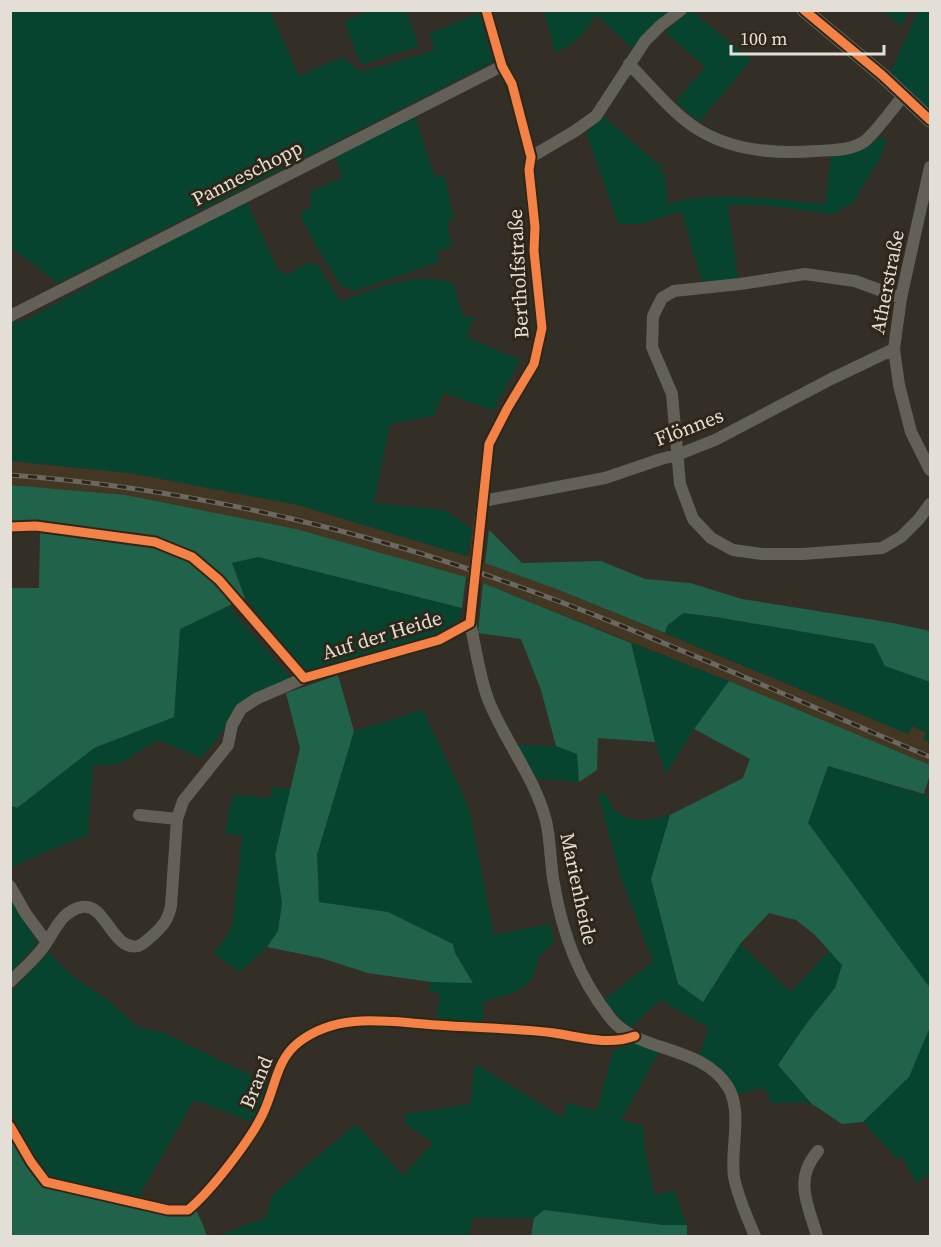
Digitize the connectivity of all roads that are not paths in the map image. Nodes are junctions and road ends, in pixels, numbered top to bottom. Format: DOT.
graph roads {
  1 [pos="486,10"];
  2 [pos="681,10"];
  3 [pos="804,10"];
  4 [pos="629,64"];
  5 [pos="502,66"];
  6 [pos="904,95"];
  7 [pos="930,120"];
  8 [pos="531,157"];
  9 [pos="930,167"];
  10 [pos="901,298"];
  11 [pos="10,316"];
  12 [pos="894,349"];
  13 [pos="677,455"];
  14 [pos="930,470"];
  15 [pos="483,501"];
  16 [pos="930,504"];
  17 [pos="10,527"];
  18 [pos="479,531"];
  19 [pos="470,617"];
  20 [pos="304,678"];
  21 [pos="139,815"];
  22 [pos="177,819"];
  23 [pos="10,886"];
  24 [pos="46,941"];
  25 [pos="10,982"];
  26 [pos="634,1036"];
  27 [pos="10,1126"];
  28 [pos="818,1150"];
  29 [pos="755,1236"];
  30 [pos="817,1236"];
  1 -- 5 [label="street, Bertholfstraße"];
  2 -- 4 [label="street"];
  3 -- 6 [label="street"];
  4 -- 6 [label="street"];
  4 -- 8 [label="street"];
  5 -- 8 [label="street, Bertholfstraße"];
  5 -- 11 [label="street, Panneschopp"];
  6 -- 7 [label="street"];
  8 -- 15 [label="street, Bertholfstraße"];
  9 -- 10 [label="street, Atherstraße"];
  10 -- 12 [label="street, Atherstraße"];
  10 -- 13 [label="street"];
  12 -- 13 [label="street, Flönnes"];
  12 -- 14 [label="street, Atherstraße"];
  13 -- 15 [label="street, Flönnes"];
  13 -- 16 [label="street"];
  15 -- 18 [label="street, Bertholfstraße"];
  17 -- 20 [label="street"];
  18 -- 19 [label="street, Marienheide, bridge"];
  19 -- 20 [label="street, Auf der Heide"];
  19 -- 26 [label="street, Marienheide"];
  20 -- 22 [label="street, Auf der Heide"];
  21 -- 22 [label="street"];
  22 -- 24 [label="street, Auf der Heide"];
  23 -- 24 [label="street"];
  24 -- 25 [label="street, Auf der Heide"];
  26 -- 27 [label="street, Brand"];
  26 -- 29 [label="street, Marienheide"];
  28 -- 30 [label="street"];
}
